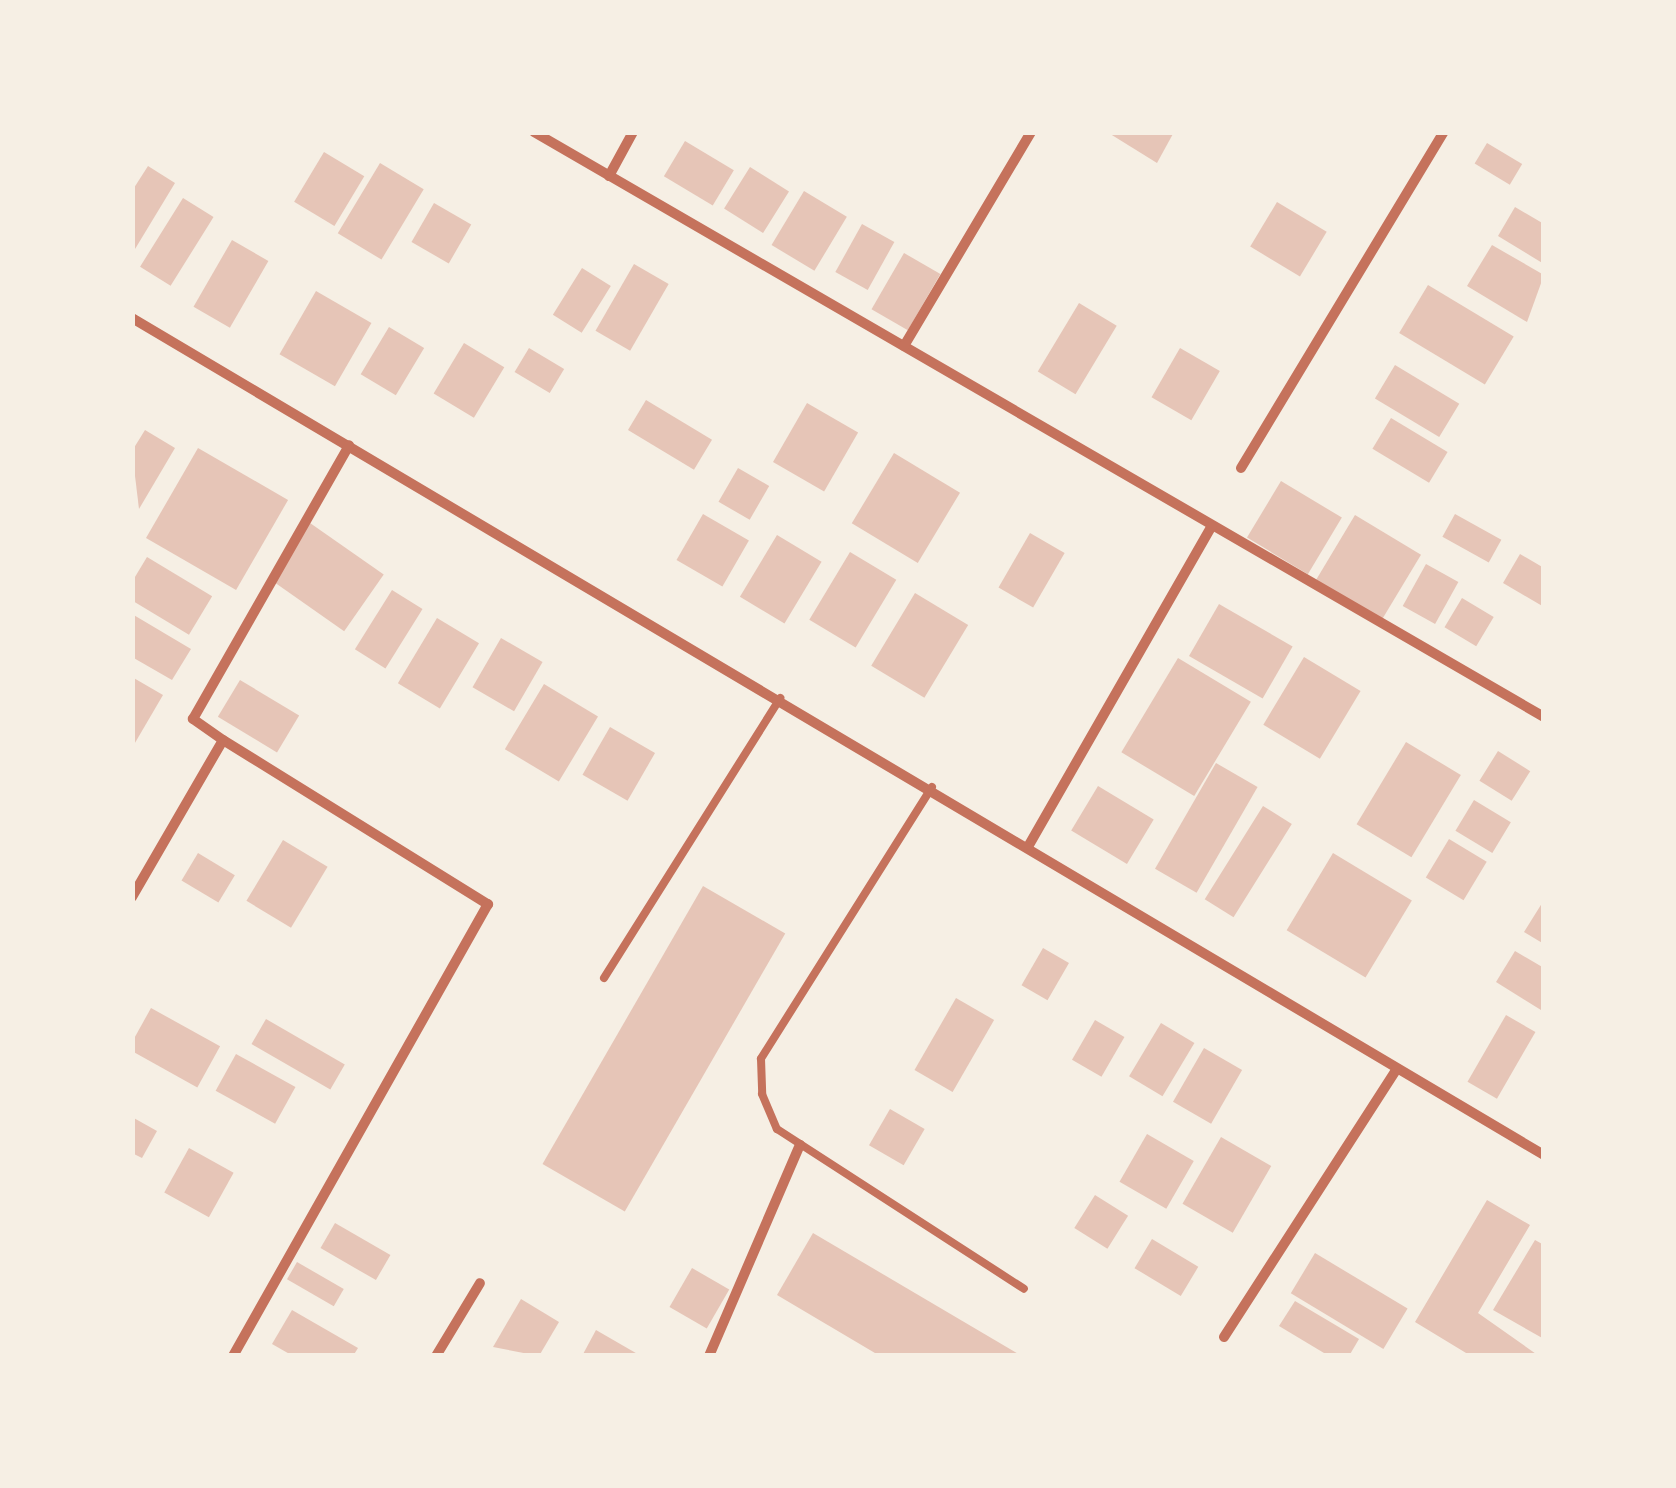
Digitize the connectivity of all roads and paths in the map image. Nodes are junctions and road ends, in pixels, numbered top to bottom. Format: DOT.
graph roads {
  1 [pos="534,132"];
  2 [pos="633,132"];
  3 [pos="1032,132"];
  4 [pos="1444,132"];
  5 [pos="609,176"];
  6 [pos="132,318"];
  7 [pos="904,346"];
  8 [pos="348,444"];
  9 [pos="1241,468"];
  10 [pos="1212,526"];
  11 [pos="780,698"];
  12 [pos="1542,712"];
  13 [pos="223,740"];
  14 [pos="932,787"];
  15 [pos="1029,845"];
  16 [pos="132,897"];
  17 [pos="604,978"];
  18 [pos="1397,1069"];
  19 [pos="800,1145"];
  20 [pos="1544,1155"];
  21 [pos="480,1284"];
  22 [pos="1024,1289"];
  23 [pos="1224,1337"];
  24 [pos="233,1356"];
  25 [pos="436,1356"];
  26 [pos="710,1356"];
  1 -- 5 [label="street"];
  2 -- 5 [label="street"];
  3 -- 7 [label="street"];
  4 -- 9 [label="street"];
  5 -- 7 [label="street"];
  6 -- 8 [label="street"];
  7 -- 10 [label="street"];
  8 -- 11 [label="street"];
  8 -- 13 [label="street"];
  10 -- 12 [label="street"];
  10 -- 15 [label="street"];
  11 -- 14 [label="street"];
  11 -- 17 [label="lane"];
  13 -- 16 [label="street"];
  13 -- 24 [label="street"];
  14 -- 15 [label="street"];
  14 -- 19 [label="lane"];
  15 -- 18 [label="street"];
  18 -- 20 [label="street"];
  18 -- 23 [label="street"];
  19 -- 22 [label="lane"];
  19 -- 26 [label="street"];
  21 -- 25 [label="street"];
}
